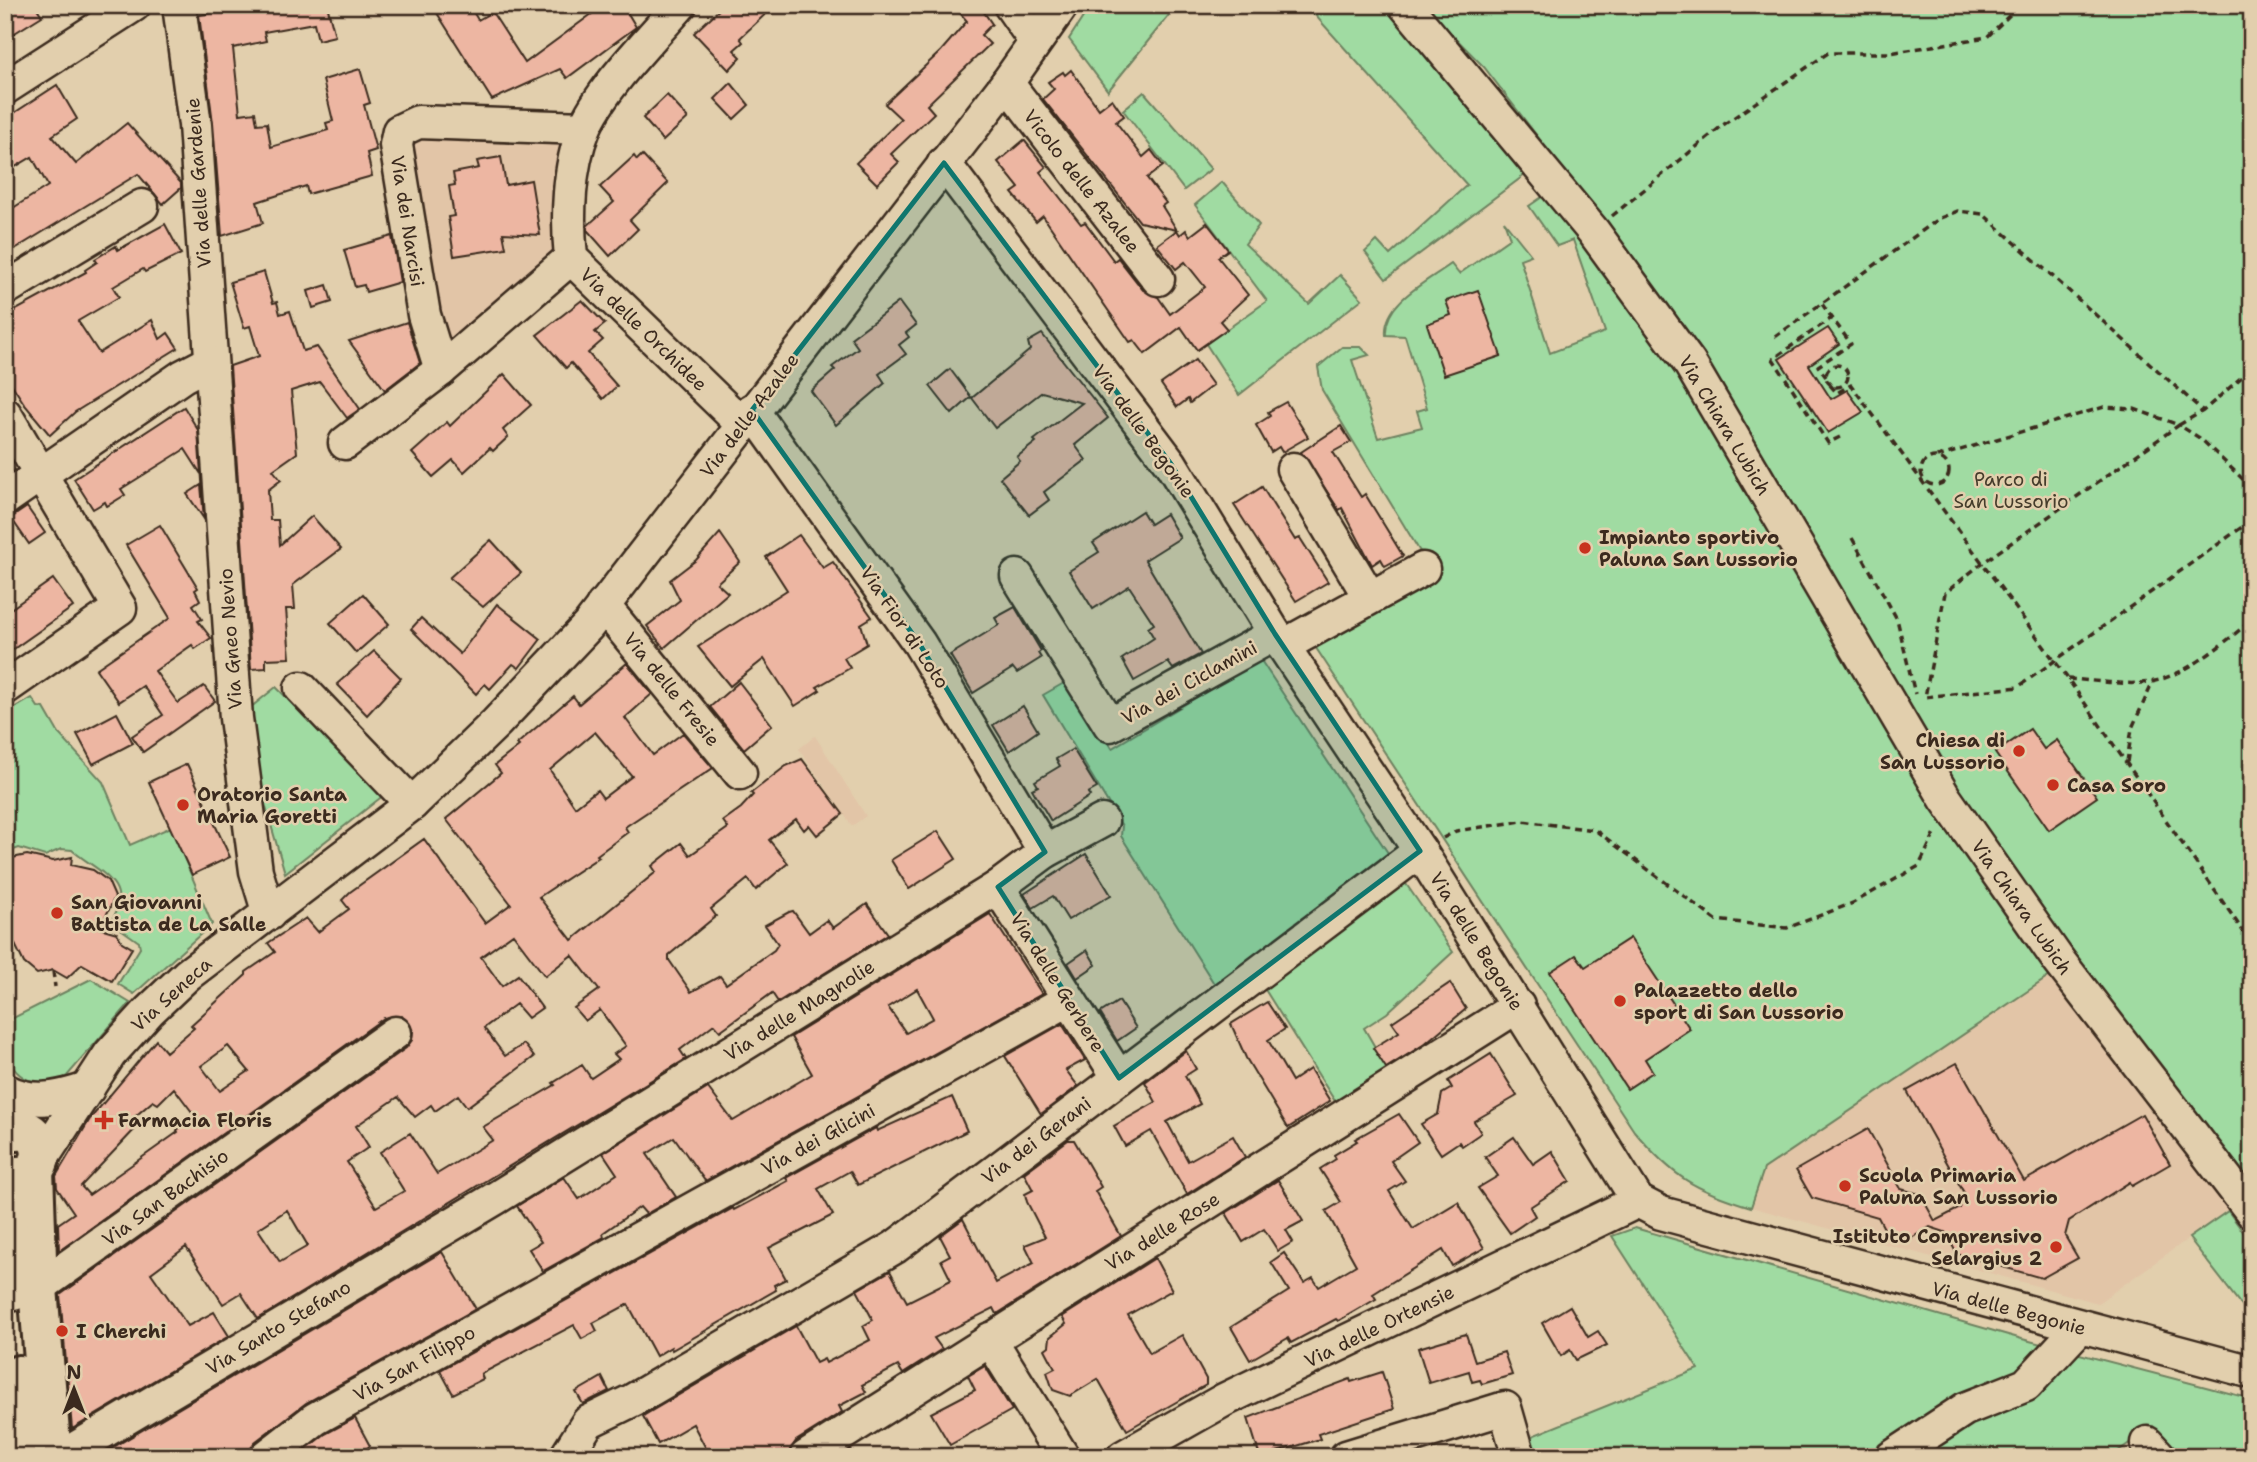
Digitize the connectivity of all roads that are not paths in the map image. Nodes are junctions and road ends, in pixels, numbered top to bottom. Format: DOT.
graph roads {
  1 [pos="134,5"];
  2 [pos="179,5"];
  3 [pos="680,5"];
  4 [pos="1010,5"];
  5 [pos="1062,5"];
  6 [pos="1405,5"];
  7 [pos="1035,41"];
  8 [pos="1007,83"];
  9 [pos="5,88"];
  10 [pos="584,128"];
  11 [pos="944,163"];
  12 [pos="142,206"];
  13 [pos="571,258"];
  14 [pos="1158,279"];
  15 [pos="5,289"];
  16 [pos="210,362"];
  17 [pos="441,370"];
  18 [pos="5,414"];
  19 [pos="747,417"];
  20 [pos="345,443"];
  21 [pos="1293,469"];
  22 [pos="41,475"];
  23 [pos="5,499"];
  24 [pos="1423,569"];
  25 [pos="1017,576"];
  26 [pos="1370,596"];
  27 [pos="603,605"];
  28 [pos="1279,640"];
  29 [pos="5,688"];
  30 [pos="301,688"];
  31 [pos="740,773"];
  32 [pos="412,804"];
  33 [pos="1102,821"];
  34 [pos="1420,851"];
  35 [pos="1045,852"];
  36 [pos="998,887"];
  37 [pos="269,914"];
  38 [pos="1069,1000"];
  39 [pos="1518,1006"];
  40 [pos="394,1032"];
  41 [pos="1119,1078"];
  42 [pos="5,1090"];
  43 [pos="80,1091"];
  44 [pos="5,1099"];
  45 [pos="18,1165"];
  46 [pos="496,1198"];
  47 [pos="1638,1201"];
  48 [pos="2252,1212"];
  49 [pos="568,1278"];
  50 [pos="38,1287"];
  51 [pos="2080,1327"];
  52 [pos="990,1339"];
  53 [pos="2252,1372"];
  54 [pos="37,1456"];
  55 [pos="266,1457"];
  56 [pos="566,1457"];
  57 [pos="806,1457"];
  58 [pos="1063,1457"];
  59 [pos="1123,1457"];
  60 [pos="1346,1457"];
  61 [pos="1519,1457"];
  62 [pos="1892,1457"];
  1 -- 9 [label="street"];
  2 -- 16 [label="street, Via delle Gardenie"];
  3 -- 10 [label="street, Via delle Orchidee"];
  4 -- 7 [label="street"];
  5 -- 7 [label="street, Via delle Azalee"];
  6 -- 48 [label="street, Via Chiara Lubich"];
  7 -- 8 [label="street, Via delle Azalee"];
  8 -- 11 [label="street, Via delle Azalee"];
  8 -- 14 [label="street, Vicolo delle Azalee"];
  10 -- 13 [label="street, Via delle Orchidee"];
  10 -- 17 [label="street, Via dei Narcisi"];
  11 -- 19 [label="street, Via delle Azalee"];
  11 -- 28 [label="street, Via delle Begonie"];
  12 -- 15 [label="street"];
  13 -- 17 [label="street"];
  13 -- 19 [label="street, Via delle Orchidee"];
  16 -- 22 [label="street"];
  16 -- 37 [label="street, Via Gneo Nevio"];
  17 -- 20 [label="street"];
  18 -- 22 [label="street"];
  19 -- 27 [label="street, Via delle Azalee"];
  19 -- 35 [label="street, Via Fior di Loto"];
  21 -- 26 [label="street"];
  22 -- 23 [label="street"];
  22 -- 29 [label="street"];
  24 -- 26 [label="street, Via dei Ciclamini"];
  25 -- 28 [label="street, Via dei Ciclamini"];
  26 -- 28 [label="street, Via dei Ciclamini"];
  27 -- 31 [label="street, Via delle Fresie"];
  27 -- 32 [label="street, Via delle Azalee"];
  28 -- 34 [label="street, Via delle Begonie"];
  30 -- 32 [label="street"];
  32 -- 37 [label="street, Via delle Azalee"];
  33 -- 35 [label="street, Via delle Magnolie"];
  34 -- 39 [label="street, Via delle Begonie"];
  34 -- 41 [label="street, Via dei Gerani"];
  35 -- 36 [label="street, Via delle Magnolie"];
  36 -- 38 [label="street, Via delle Gerbere"];
  36 -- 46 [label="street, Via delle Magnolie"];
  37 -- 43 [label="street, Via Seneca"];
  38 -- 41 [label="street, Via delle Gerbere"];
  38 -- 49 [label="street, Via dei Glicini"];
  39 -- 47 [label="street, Via delle Begonie"];
  39 -- 52 [label="street, Via delle Rose"];
  40 -- 50 [label="street, Via San Bachisio"];
  41 -- 56 [label="street, Via dei Gerani"];
  42 -- 43 [label="street"];
  43 -- 45 [label="street, Via Seneca"];
  44 -- 45 [label="main road"];
  45 -- 50 [label="main road"];
  45 -- 54 [label="main road"];
  46 -- 54 [label="street, Via Santo Stefano"];
  47 -- 51 [label="street, Via delle Begonie"];
  47 -- 59 [label="street, Via delle Ortensie"];
  49 -- 55 [label="street, Via San Filippo"];
  50 -- 54 [label="main road"];
  51 -- 53 [label="street, Via delle Begonie"];
  51 -- 62 [label="street"];
  52 -- 57 [label="street, Via delle Rose"];
  52 -- 58 [label="street"];
  60 -- 61 [label="street"];
}
